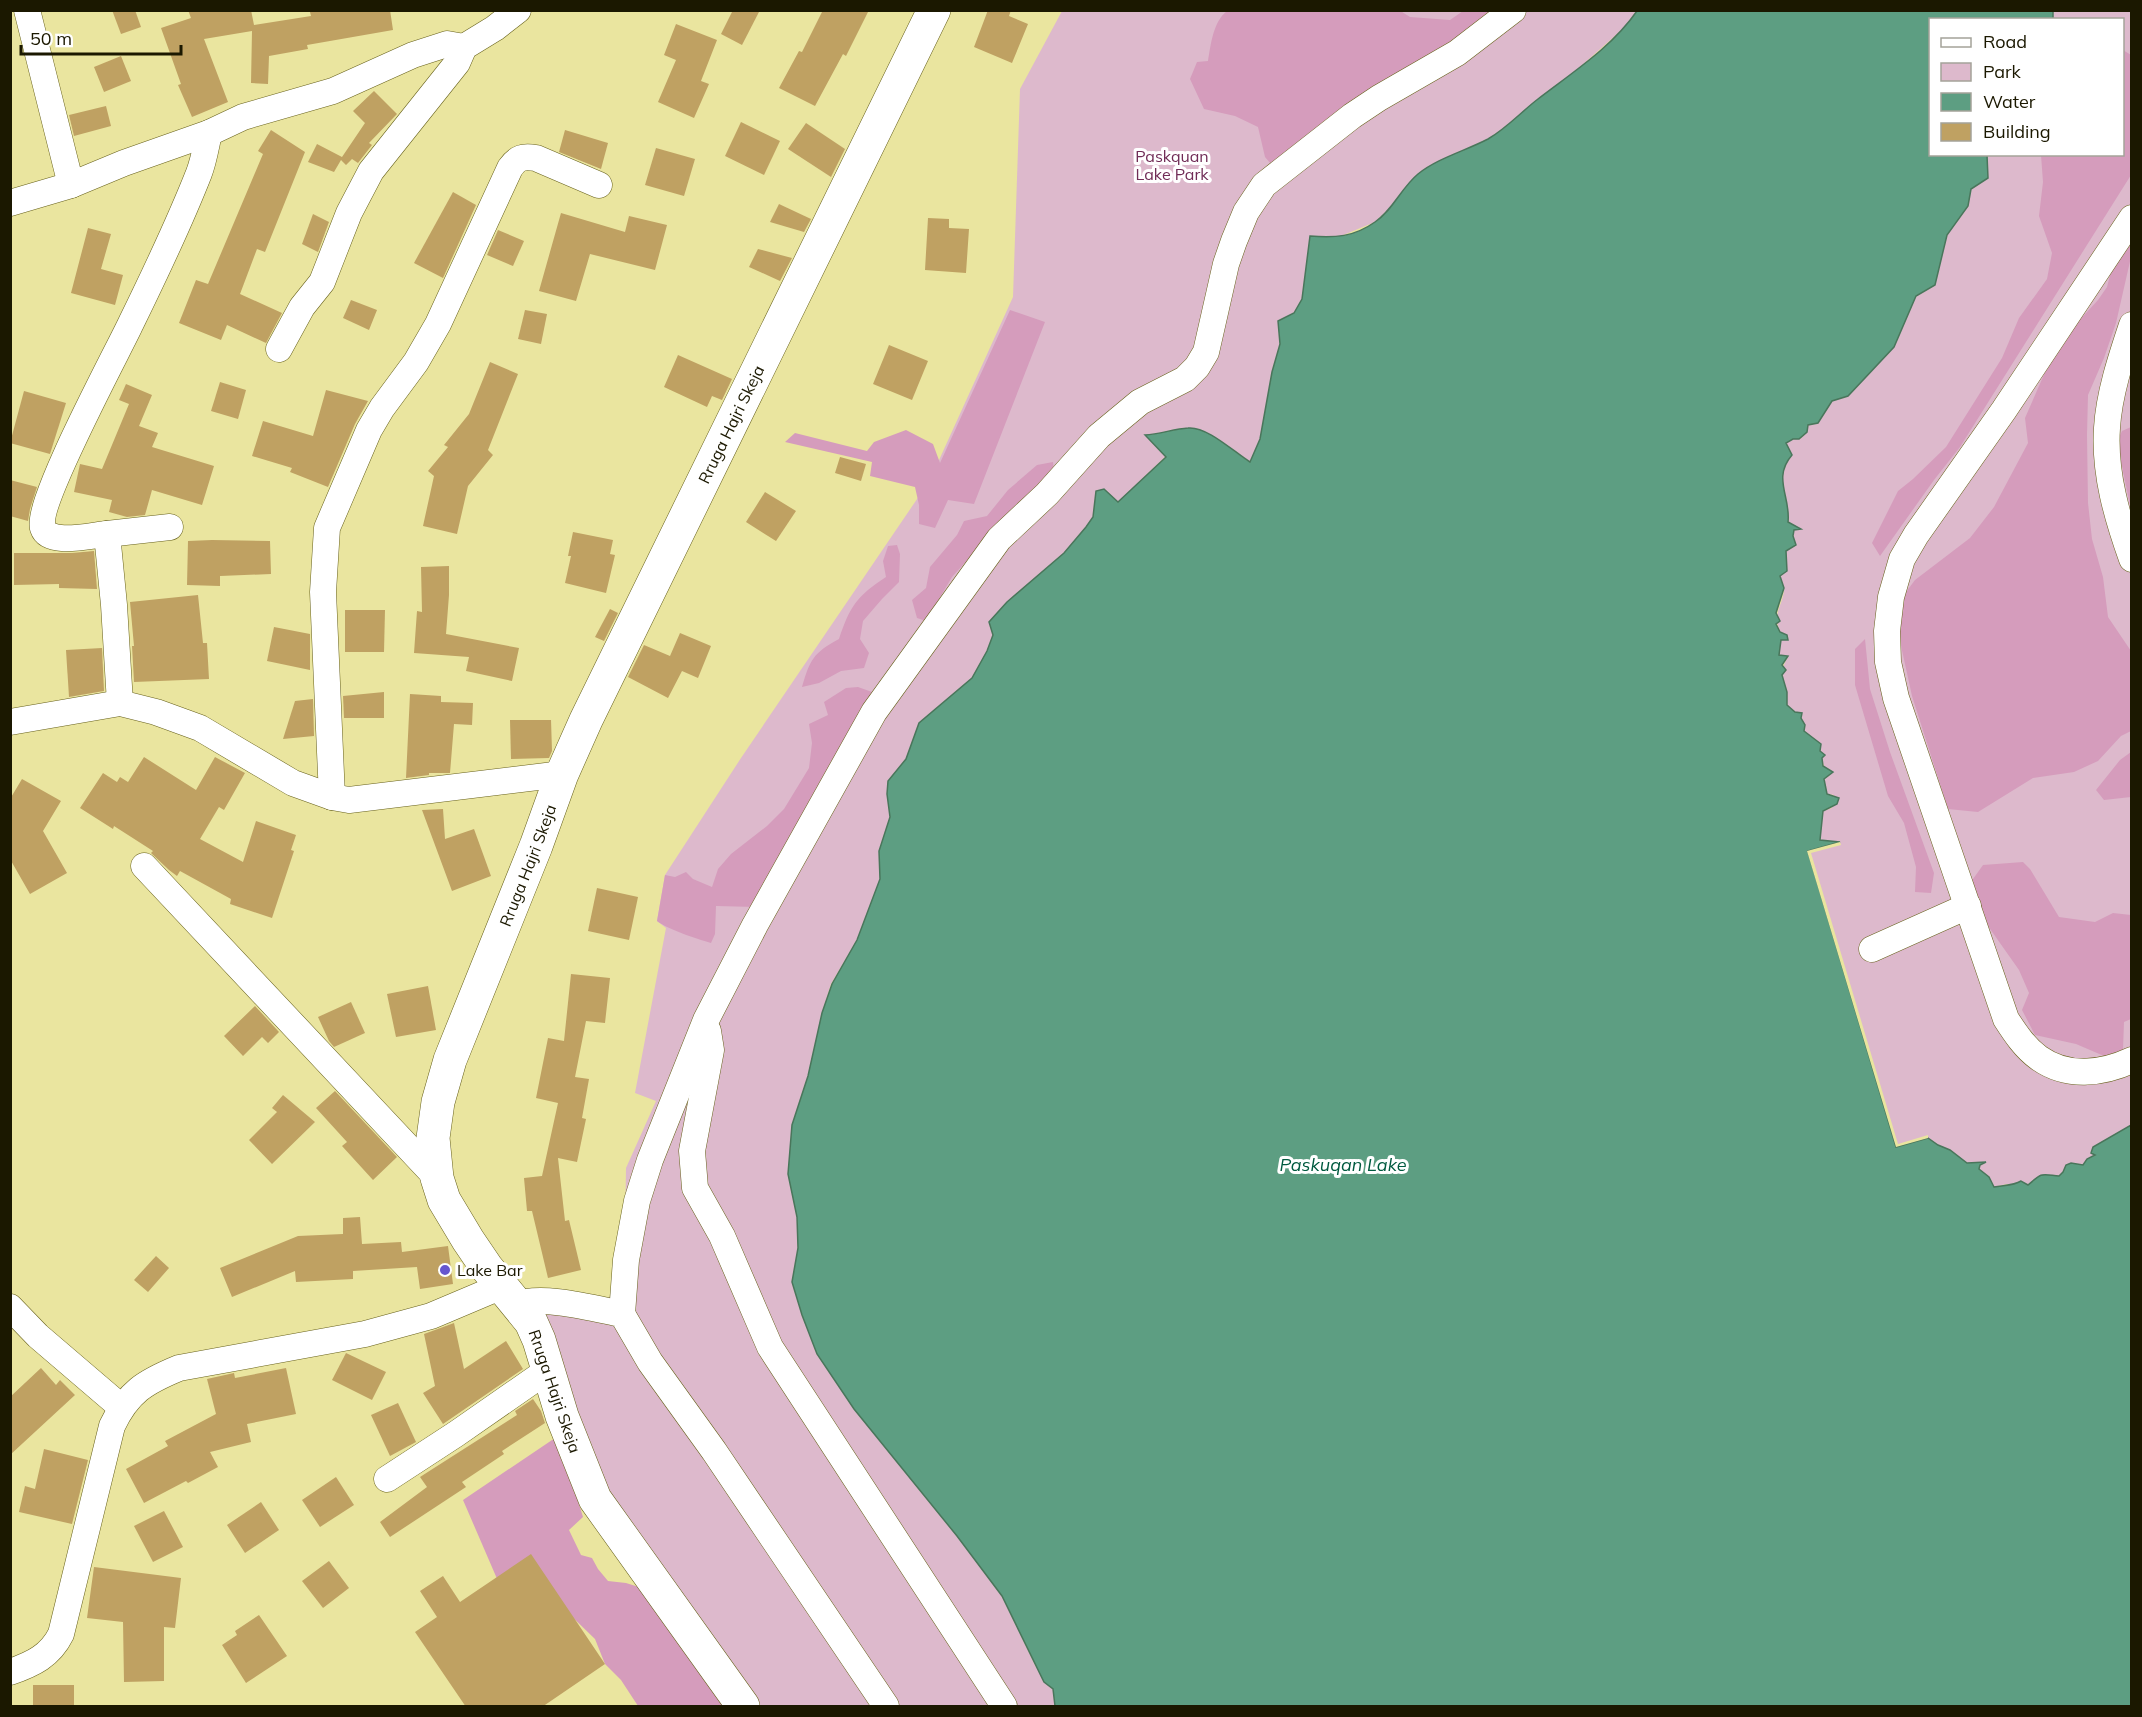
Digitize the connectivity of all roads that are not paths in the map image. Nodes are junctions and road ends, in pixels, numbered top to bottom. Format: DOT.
graph roads {
  1 [pos="27,10"];
  2 [pos="518,10"];
  3 [pos="934,10"];
  4 [pos="1514,10"];
  5 [pos="464,47"];
  6 [pos="209,133"];
  7 [pos="71,185"];
  8 [pos="598,185"];
  9 [pos="10,203"];
  10 [pos="2132,218"];
  11 [pos="2132,325"];
  12 [pos="279,349"];
  13 [pos="170,526"];
  14 [pos="107,534"];
  15 [pos="2132,559"];
  16 [pos="120,703"];
  17 [pos="10,722"];
  18 [pos="562,774"];
  19 [pos="332,797"];
  20 [pos="144,866"];
  21 [pos="1968,906"];
  22 [pos="1872,949"];
  23 [pos="706,1020"];
  24 [pos="2132,1060"];
  25 [pos="437,1178"];
  26 [pos="520,1297"];
  27 [pos="10,1307"];
  28 [pos="622,1314"];
  29 [pos="548,1370"];
  30 [pos="121,1407"];
  31 [pos="387,1479"];
  32 [pos="10,1672"];
  33 [pos="743,1707"];
  34 [pos="886,1707"];
  35 [pos="1004,1707"];
  1 -- 7 [label="street"];
  2 -- 5 [label="street"];
  3 -- 18 [label="street, Rruga Hajri Skeja"];
  4 -- 23 [label="street"];
  5 -- 6 [label="street"];
  5 -- 12 [label="street"];
  6 -- 7 [label="street"];
  6 -- 14 [label="street"];
  7 -- 9 [label="street"];
  8 -- 19 [label="street"];
  10 -- 21 [label="street"];
  11 -- 15 [label="street"];
  13 -- 14 [label="street"];
  14 -- 16 [label="street"];
  16 -- 17 [label="street"];
  16 -- 19 [label="street"];
  18 -- 19 [label="street"];
  18 -- 25 [label="street, Rruga Hajri Skeja"];
  20 -- 25 [label="street"];
  21 -- 22 [label="street"];
  21 -- 24 [label="street"];
  23 -- 28 [label="street"];
  23 -- 35 [label="street"];
  25 -- 26 [label="street, Rruga Hajri Skeja"];
  26 -- 28 [label="street"];
  26 -- 29 [label="street, Rruga Hajri Skeja"];
  26 -- 30 [label="street"];
  27 -- 30 [label="street"];
  28 -- 34 [label="street"];
  29 -- 31 [label="street"];
  29 -- 33 [label="street, Rruga Hajri Skeja"];
  30 -- 32 [label="street"];
}
